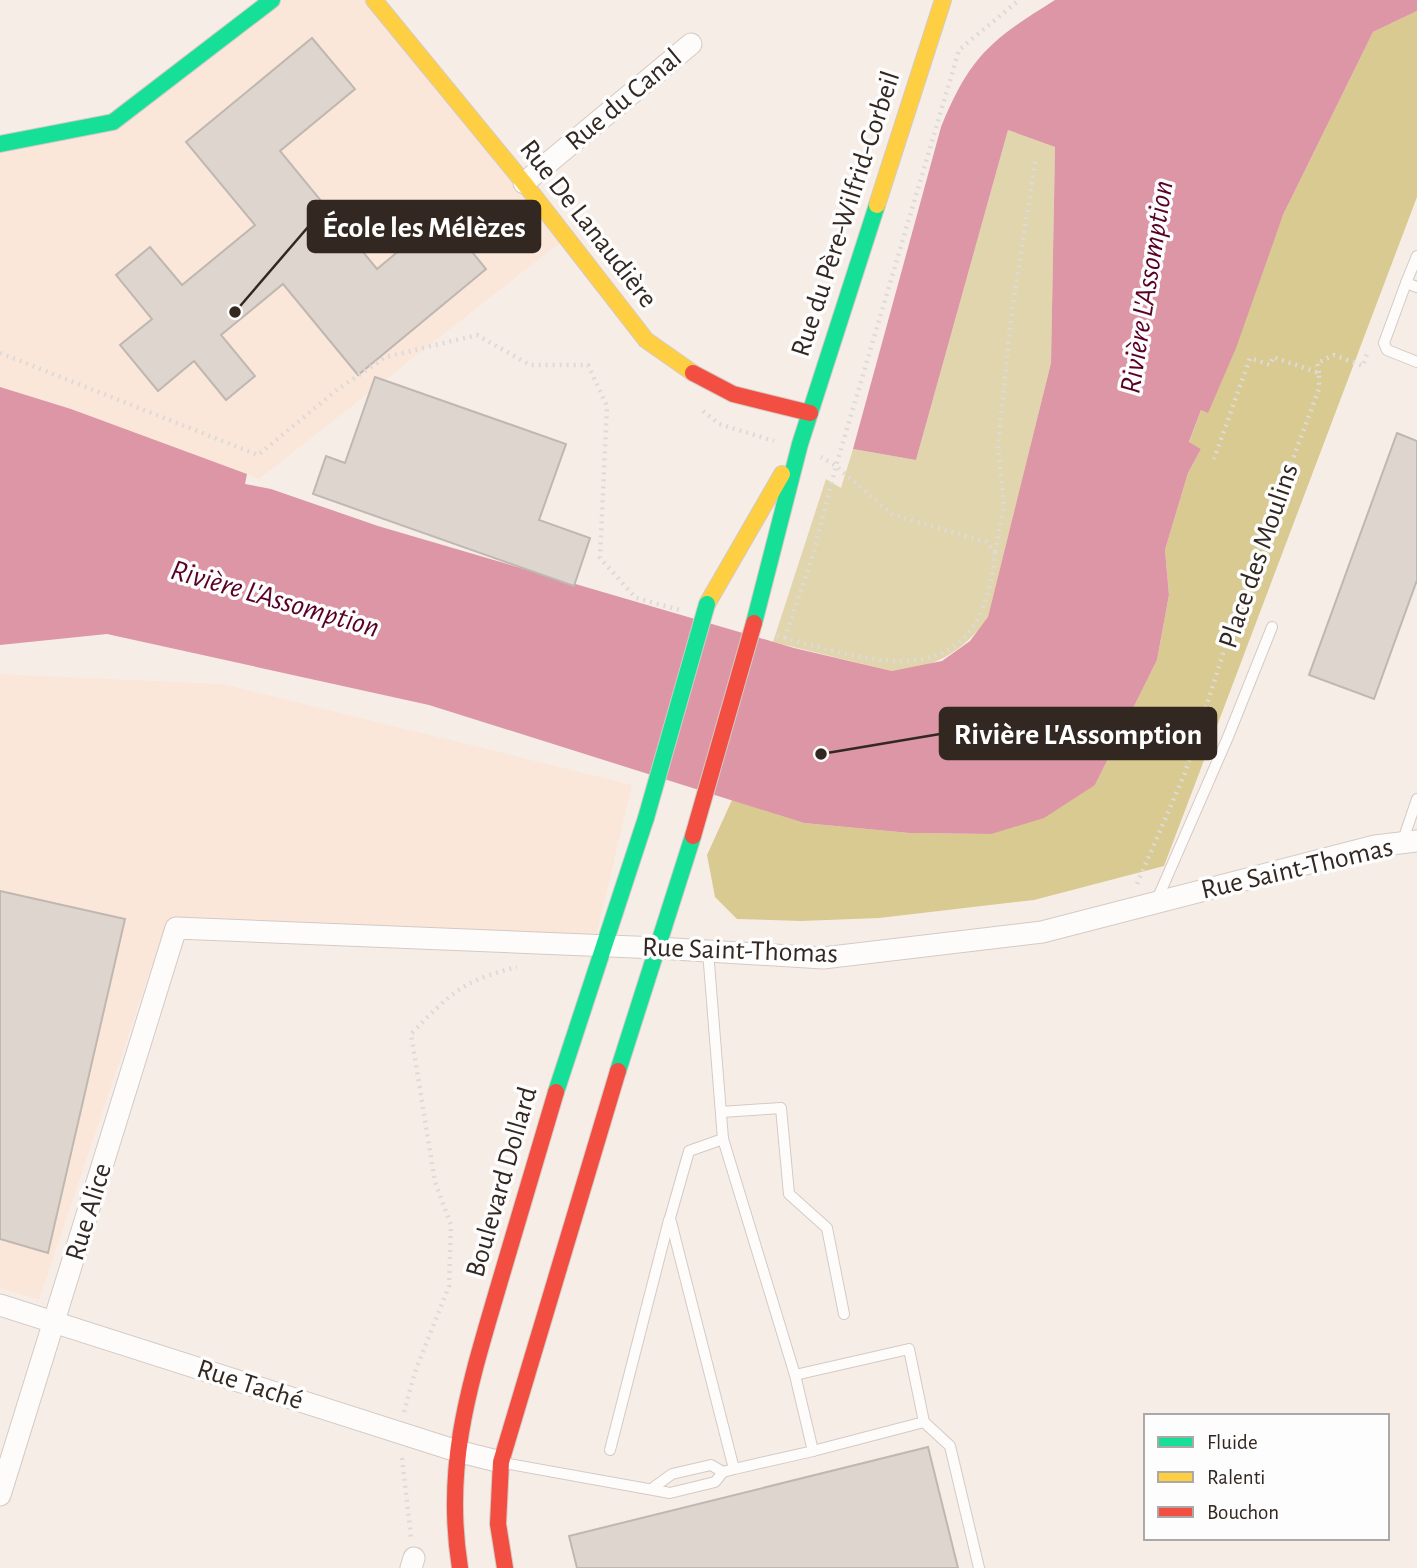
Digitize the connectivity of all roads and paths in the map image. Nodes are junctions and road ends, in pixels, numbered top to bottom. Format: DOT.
graph roads {
  1 [pos="272,0"];
  2 [pos="374,0"];
  3 [pos="943,0"];
  4 [pos="1019,0"];
  5 [pos="691,44"];
  6 [pos="0,144"];
  7 [pos="1036,157"];
  8 [pos="524,183"];
  9 [pos="1417,257"];
  10 [pos="1412,285"];
  11 [pos="1387,350"];
  12 [pos="0,354"];
  13 [pos="1417,362"];
  14 [pos="1319,373"];
  15 [pos="810,413"];
  16 [pos="800,444"];
  17 [pos="1214,459"];
  18 [pos="836,466"];
  19 [pos="995,553"];
  20 [pos="686,612"];
  21 [pos="1272,627"];
  22 [pos="773,635"];
  23 [pos="785,638"];
  24 [pos="1417,799"];
  25 [pos="646,818"];
  26 [pos="1409,842"];
  27 [pos="1156,903"];
  28 [pos="1125,911"];
  29 [pos="176,928"];
  30 [pos="601,946"];
  31 [pos="658,948"];
  32 [pos="708,951"];
  33 [pos="526,965"];
  34 [pos="721,1112"];
  35 [pos="723,1139"];
  36 [pos="670,1218"];
  37 [pos="0,1305"];
  38 [pos="844,1314"];
  39 [pos="54,1323"];
  40 [pos="795,1375"];
  41 [pos="924,1422"];
  42 [pos="399,1432"];
  43 [pos="610,1450"];
  44 [pos="457,1451"];
  45 [pos="813,1451"];
  46 [pos="501,1462"];
  47 [pos="728,1471"];
  48 [pos="654,1487"];
  49 [pos="0,1495"];
  50 [pos="412,1563"];
  51 [pos="460,1568"];
  52 [pos="505,1568"];
  53 [pos="979,1568"];
  1 -- 6 [label="main road"];
  2 -- 8 [label="main road, Rue De Lanaudière"];
  3 -- 15 [label="main road, Rue du Père-Wilfrid-Corbeil"];
  4 -- 18 [label="path"];
  5 -- 8 [label="street, Rue du Canal"];
  7 -- 19 [label="path"];
  8 -- 15 [label="main road, Rue De Lanaudière"];
  9 -- 10 [label="lane"];
  10 -- 11 [label="lane"];
  11 -- 13 [label="lane"];
  11 -- 14 [label="path"];
  12 -- 20 [label="path"];
  14 -- 17 [label="path"];
  14 -- 28 [label="path, Place des Moulins"];
  15 -- 16 [label="main road, Rue du Père-Wilfrid-Corbeil"];
  16 -- 25 [label="main road, Rue du Père-Wilfrid-Corbeil, bridge"];
  16 -- 31 [label="main road, Rue du Père-Wilfrid-Corbeil, bridge"];
  18 -- 19 [label="path"];
  18 -- 23 [label="path"];
  19 -- 23 [label="path"];
  21 -- 27 [label="lane"];
  22 -- 23 [label="path"];
  24 -- 26 [label="lane"];
  25 -- 30 [label="main road, Boulevard Dollard"];
  26 -- 27 [label="street, Rue Saint-Thomas"];
  27 -- 28 [label="street, Rue Saint-Thomas"];
  28 -- 32 [label="street, Rue Saint-Thomas"];
  29 -- 30 [label="street, Rue Saint-Thomas"];
  29 -- 39 [label="street, Rue Alice"];
  30 -- 31 [label="street, Rue Saint-Thomas"];
  30 -- 44 [label="main road, Boulevard Dollard"];
  31 -- 32 [label="street, Rue Saint-Thomas"];
  31 -- 46 [label="main road"];
  32 -- 34 [label="lane"];
  33 -- 42 [label="path"];
  34 -- 35 [label="lane"];
  34 -- 38 [label="lane"];
  35 -- 36 [label="lane"];
  35 -- 40 [label="lane"];
  36 -- 43 [label="lane"];
  36 -- 47 [label="lane"];
  37 -- 39 [label="street, Rue Taché"];
  39 -- 42 [label="street, Rue Taché"];
  39 -- 49 [label="street, Rue Alice"];
  40 -- 41 [label="lane"];
  40 -- 45 [label="lane"];
  41 -- 45 [label="lane"];
  41 -- 53 [label="lane"];
  42 -- 44 [label="street, Rue Taché"];
  42 -- 50 [label="path"];
  44 -- 46 [label="street, Rue Taché"];
  44 -- 51 [label="main road, Boulevard Dollard"];
  45 -- 47 [label="lane"];
  46 -- 48 [label="lane"];
  46 -- 52 [label="main road"];
  47 -- 48 [label="lane"];
  47 -- 48 [label="lane"];
}
